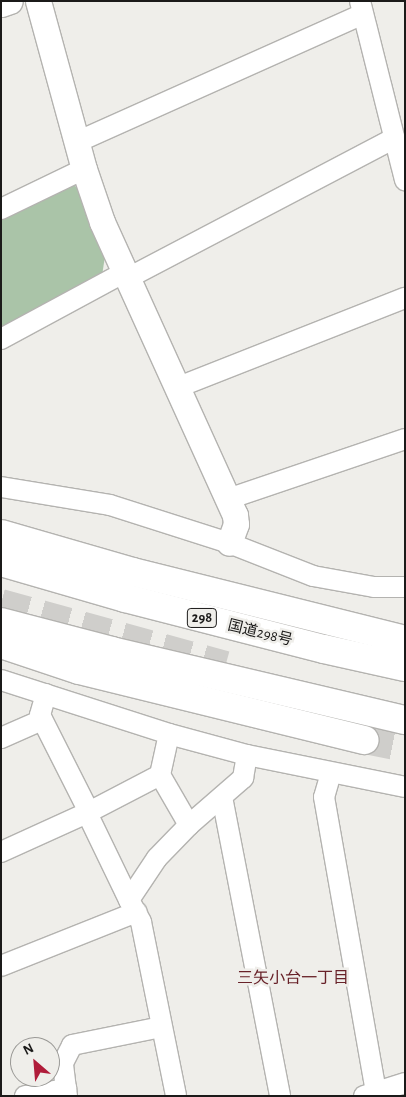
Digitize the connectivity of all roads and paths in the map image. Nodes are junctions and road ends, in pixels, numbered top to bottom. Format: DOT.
graph roads {
  1 [pos="10,1"];
  2 [pos="38,1"];
  3 [pos="1,4"];
  4 [pos="361,8"];
  5 [pos="395,138"];
  6 [pos="77,142"];
  7 [pos="84,169"];
  8 [pos="405,180"];
  9 [pos="1,209"];
  10 [pos="126,275"];
  11 [pos="405,298"];
  12 [pos="1,339"];
  13 [pos="176,388"];
  14 [pos="405,439"];
  15 [pos="1,487"];
  16 [pos="228,499"];
  17 [pos="1,534"];
  18 [pos="229,544"];
  19 [pos="1,562"];
  20 [pos="405,588"];
  21 [pos="1,622"];
  22 [pos="405,640"];
  23 [pos="1,644"];
  24 [pos="405,667"];
  25 [pos="1,680"];
  26 [pos="46,694"];
  27 [pos="42,720"];
  28 [pos="405,720"];
  29 [pos="169,734"];
  30 [pos="1,738"];
  31 [pos="365,740"];
  32 [pos="247,755"];
  33 [pos="331,772"];
  34 [pos="160,775"];
  35 [pos="405,787"];
  36 [pos="222,797"];
  37 [pos="88,812"];
  38 [pos="189,825"];
  39 [pos="1,852"];
  40 [pos="133,906"];
  41 [pos="1,966"];
  42 [pos="161,1027"];
  43 [pos="405,1083"];
  44 [pos="66,1092"];
  45 [pos="370,1093"];
  46 [pos="25,1096"];
  47 [pos="176,1096"];
  48 [pos="280,1096"];
  1 -- 3 [label="street"];
  2 -- 6 [label="street"];
  4 -- 5 [label="street"];
  4 -- 6 [label="street"];
  5 -- 8 [label="street"];
  5 -- 10 [label="street"];
  6 -- 7 [label="street"];
  7 -- 9 [label="street"];
  7 -- 10 [label="street"];
  10 -- 12 [label="street"];
  10 -- 13 [label="street"];
  11 -- 13 [label="street"];
  13 -- 16 [label="street"];
  14 -- 16 [label="street"];
  15 -- 18 [label="street"];
  16 -- 18 [label="street"];
  17 -- 22 [label="highway"];
  18 -- 20 [label="street"];
  19 -- 24 [label="highway, 国道298号 / 298"];
  21 -- 28 [label="highway"];
  23 -- 31 [label="highway"];
  25 -- 26 [label="street"];
  26 -- 27 [label="street"];
  26 -- 29 [label="street"];
  27 -- 30 [label="street"];
  27 -- 37 [label="street"];
  29 -- 32 [label="street"];
  29 -- 34 [label="street"];
  32 -- 33 [label="street"];
  32 -- 36 [label="street"];
  33 -- 35 [label="street"];
  33 -- 45 [label="street"];
  34 -- 37 [label="street"];
  34 -- 38 [label="street"];
  36 -- 38 [label="street"];
  36 -- 48 [label="street"];
  37 -- 39 [label="street"];
  37 -- 40 [label="street"];
  38 -- 40 [label="street"];
  40 -- 41 [label="street"];
  40 -- 42 [label="street"];
  42 -- 44 [label="street"];
  42 -- 47 [label="street"];
  43 -- 45 [label="street"];
  44 -- 46 [label="street"];
}
